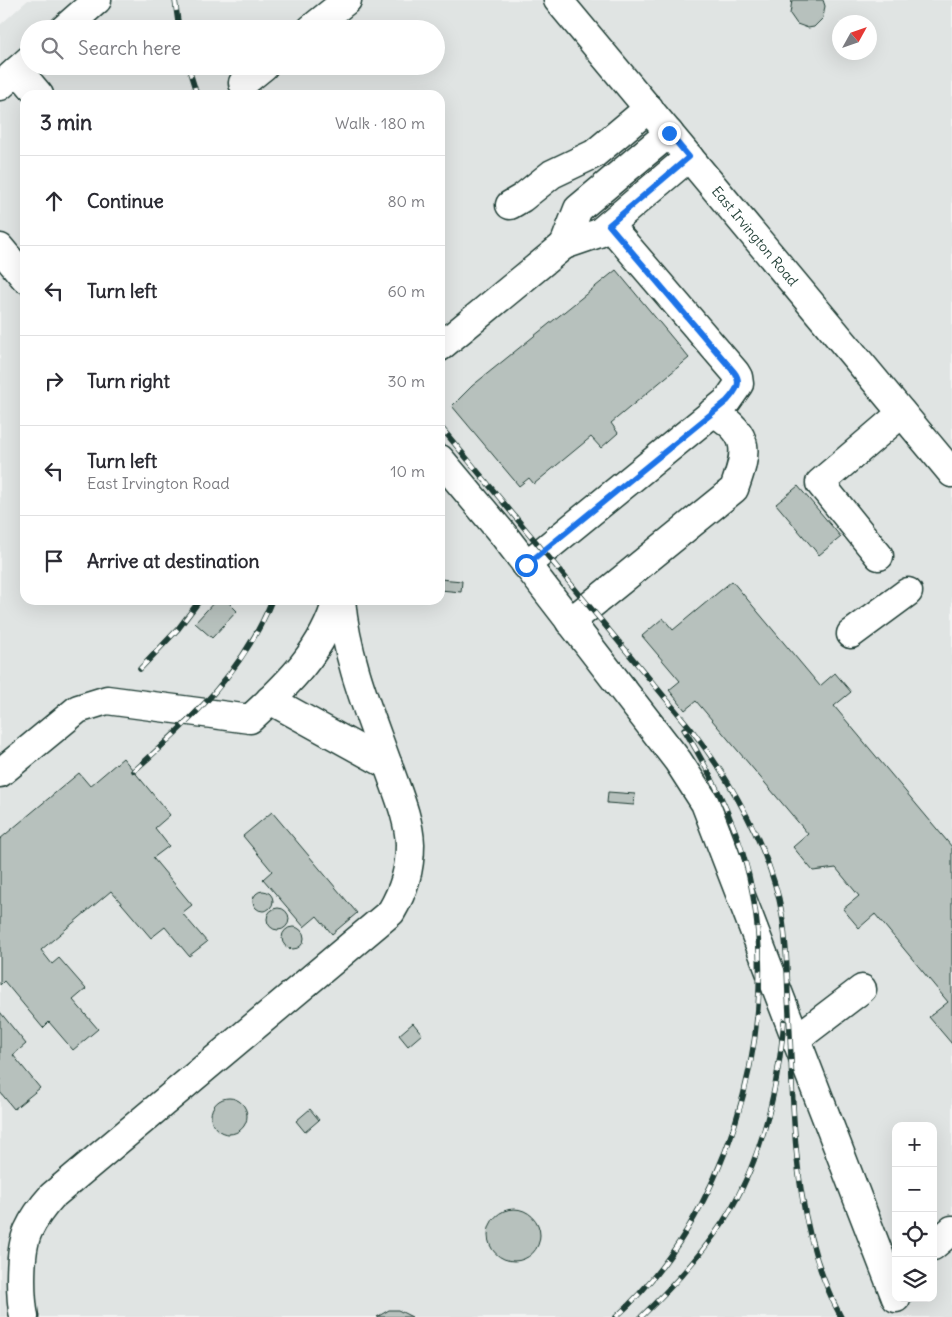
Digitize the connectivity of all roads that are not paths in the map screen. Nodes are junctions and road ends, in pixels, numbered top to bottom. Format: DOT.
graph roads {
  1 [pos="97,0"];
  2 [pos="347,0"];
  3 [pos="558,0"];
  4 [pos="74,20"];
  5 [pos="322,20"];
  6 [pos="16,72"];
  7 [pos="34,90"];
  8 [pos="648,108"];
  9 [pos="669,133"];
  10 [pos="689,157"];
  11 [pos="510,205"];
  12 [pos="609,225"];
  13 [pos="564,245"];
  14 [pos="0,248"];
  15 [pos="20,272"];
  16 [pos="445,344"];
  17 [pos="713,412"];
  18 [pos="902,413"];
  19 [pos="943,445"];
  20 [pos="445,465"];
  21 [pos="952,473"];
  22 [pos="880,556"];
  23 [pos="526,565"];
  24 [pos="908,592"];
  25 [pos="337,605"];
  26 [pos="340,605"];
  27 [pos="570,622"];
  28 [pos="851,634"];
  29 [pos="270,700"];
  30 [pos="388,765"];
  31 [pos="0,773"];
  32 [pos="862,989"];
  33 [pos="795,1040"];
  34 [pos="952,1230"];
  35 [pos="937,1243"];
  36 [pos="892,1282"];
  37 [pos="899,1302"];
  38 [pos="24,1317"];
  39 [pos="903,1317"];
  1 -- 4 [label="street"];
  2 -- 5 [label="street"];
  3 -- 8 [label="street, East Irvington Road"];
  6 -- 7 [label="street"];
  8 -- 9 [label="street, East Irvington Road"];
  8 -- 11 [label="street"];
  9 -- 10 [label="street, East Irvington Road"];
  9 -- 13 [label="street"];
  10 -- 12 [label="street"];
  10 -- 18 [label="street, East Irvington Road"];
  12 -- 13 [label="street"];
  12 -- 17 [label="street"];
  13 -- 16 [label="street"];
  14 -- 15 [label="street"];
  17 -- 23 [label="street"];
  17 -- 27 [label="street"];
  18 -- 19 [label="street, East Irvington Road"];
  18 -- 22 [label="street"];
  19 -- 21 [label="street, East Irvington Road"];
  20 -- 23 [label="street"];
  23 -- 27 [label="street"];
  24 -- 28 [label="street"];
  25 -- 29 [label="street"];
  26 -- 30 [label="street"];
  27 -- 33 [label="street"];
  29 -- 30 [label="street"];
  29 -- 31 [label="street"];
  30 -- 38 [label="street"];
  32 -- 33 [label="street"];
  33 -- 36 [label="street"];
  34 -- 35 [label="street"];
  37 -- 39 [label="street"];
}
